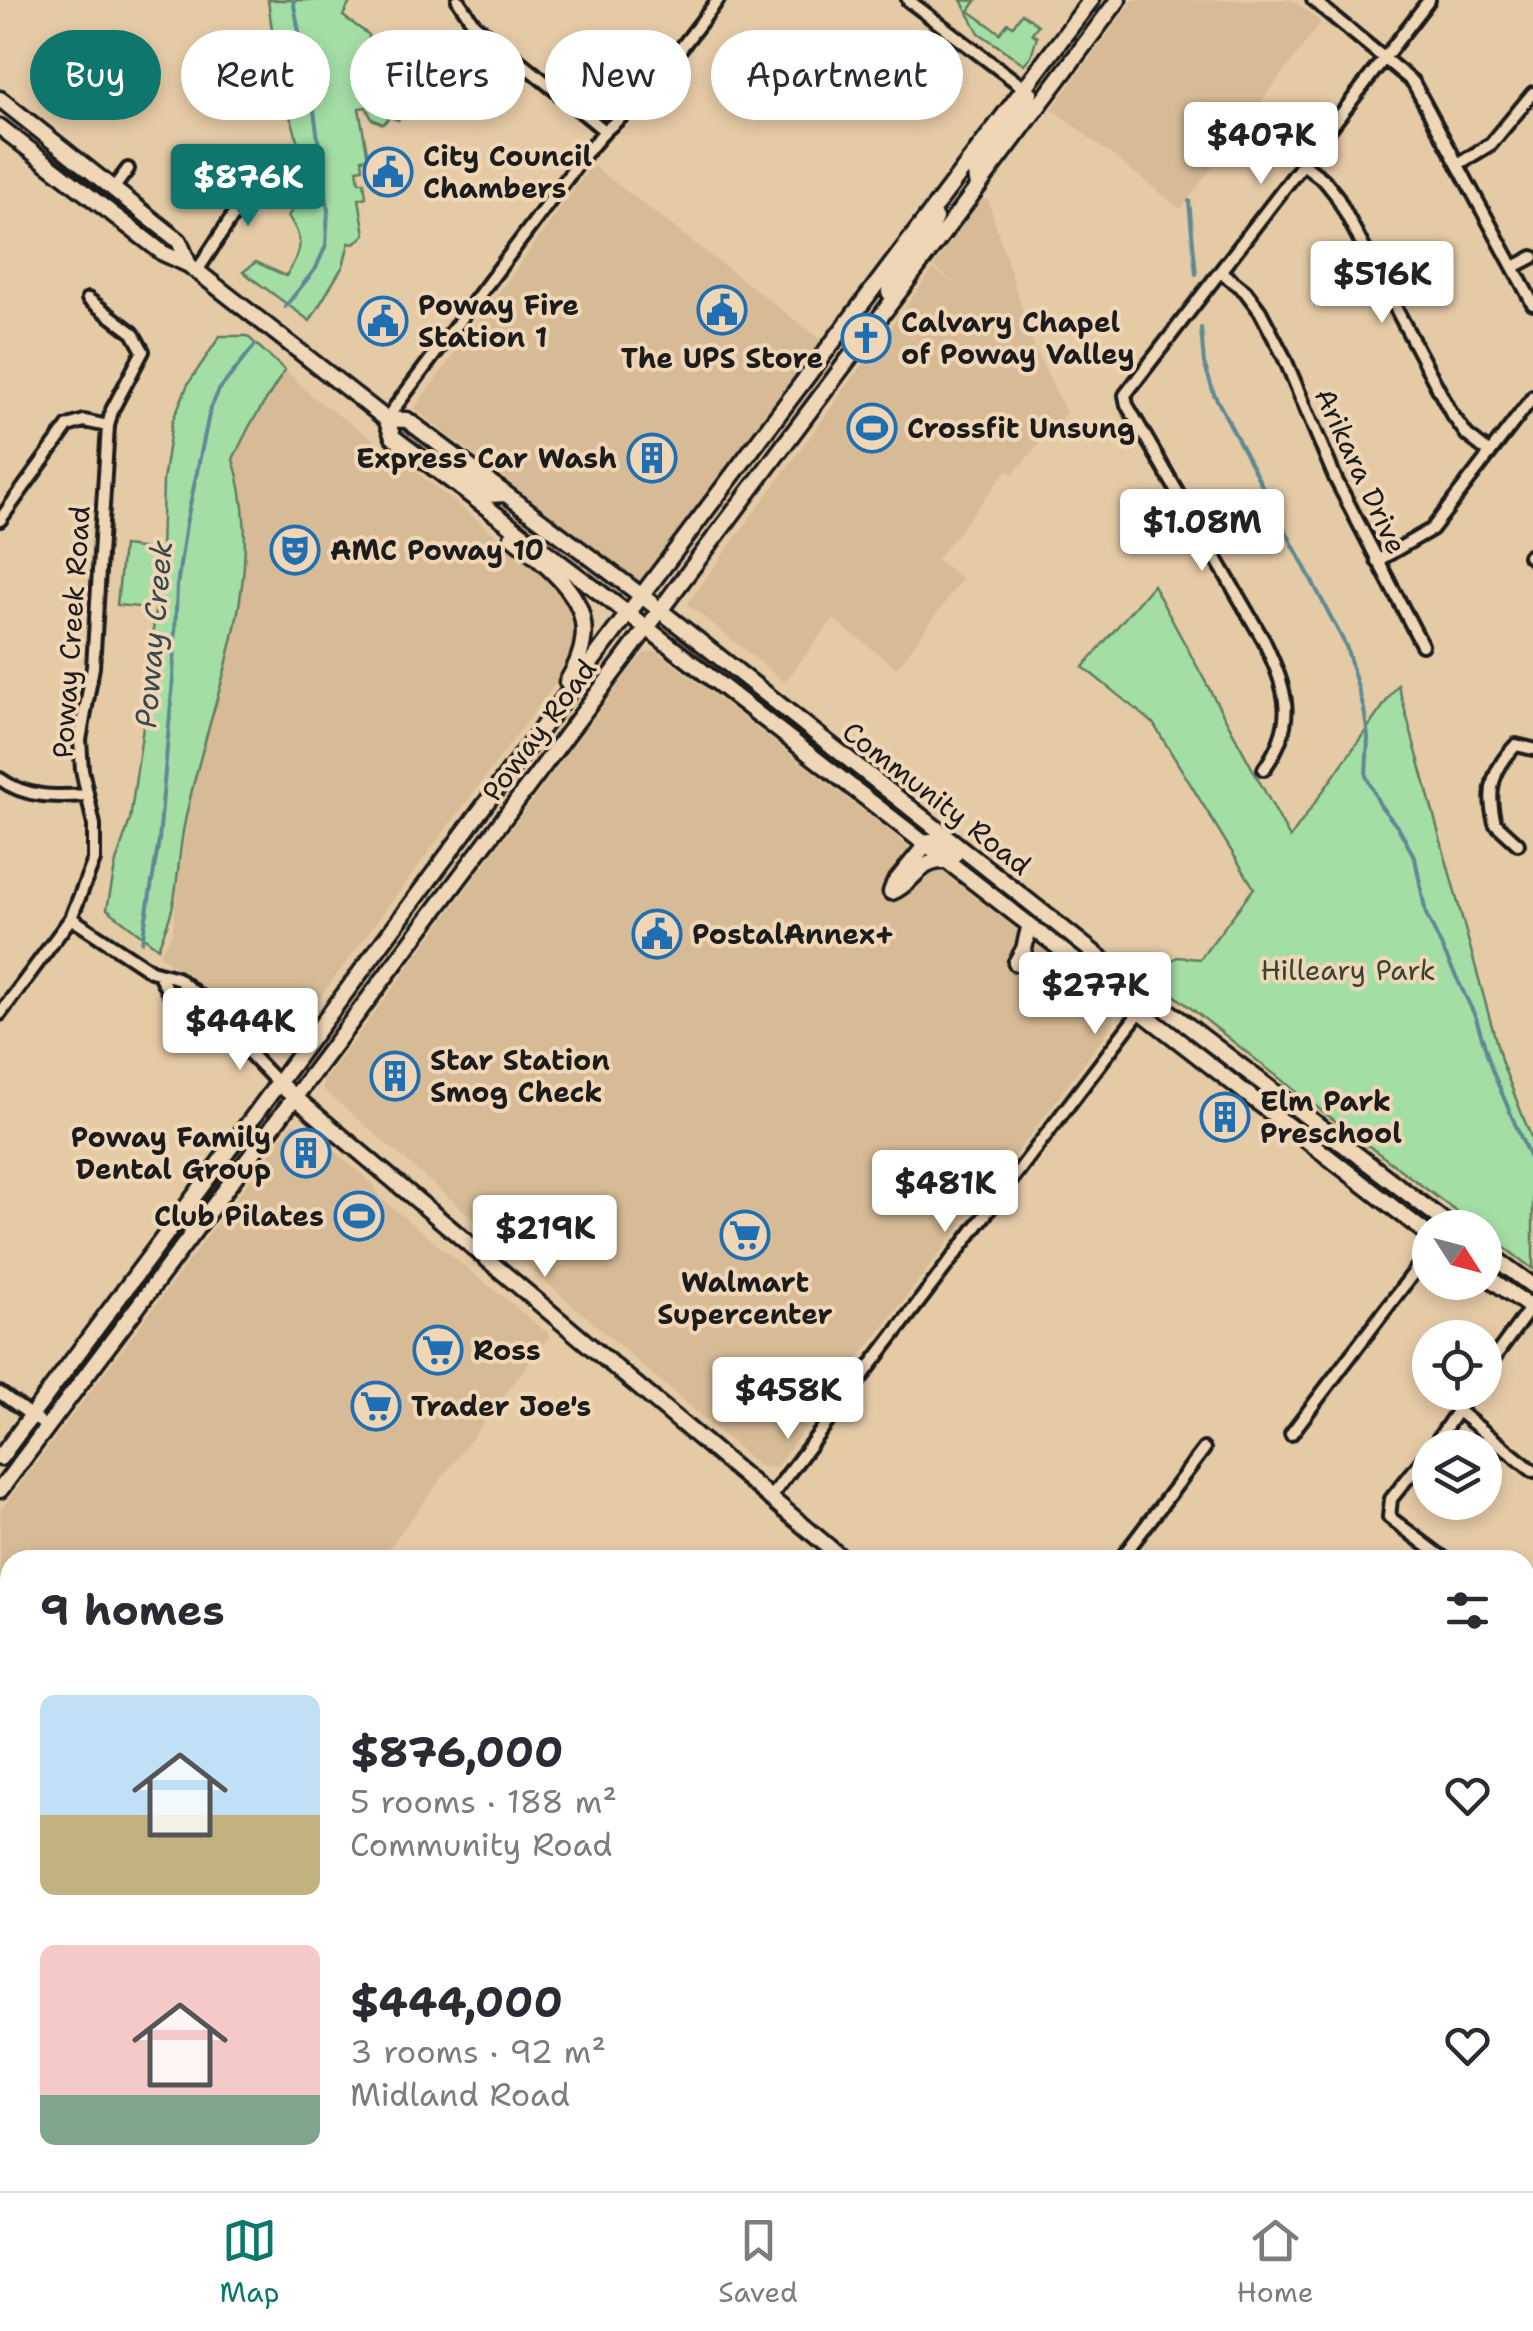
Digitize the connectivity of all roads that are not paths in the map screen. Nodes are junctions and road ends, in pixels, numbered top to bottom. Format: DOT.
graph roads {
  1 [pos="458,0"];
  2 [pos="718,0"];
  3 [pos="908,0"];
  4 [pos="1092,0"];
  5 [pos="1103,0"];
  6 [pos="1118,0"];
  7 [pos="1312,0"];
  8 [pos="1428,0"];
  9 [pos="1100,23"];
  10 [pos="1385,57"];
  11 [pos="1024,88"];
  12 [pos="1533,94"];
  13 [pos="0,99"];
  14 [pos="1000,120"];
  15 [pos="0,127"];
  16 [pos="605,130"];
  17 [pos="998,160"];
  18 [pos="1460,163"];
  19 [pos="1303,164"];
  20 [pos="266,165"];
  21 [pos="128,169"];
  22 [pos="980,183"];
  23 [pos="112,189"];
  24 [pos="126,200"];
  25 [pos="100,205"];
  26 [pos="936,207"];
  27 [pos="1533,257"];
  28 [pos="1514,267"];
  29 [pos="193,268"];
  30 [pos="1221,272"];
  31 [pos="876,288"];
  32 [pos="88,298"];
  33 [pos="894,298"];
  34 [pos="1533,304"];
  35 [pos="838,373"];
  36 [pos="811,374"];
  37 [pos="1533,397"];
  38 [pos="386,419"];
  39 [pos="108,426"];
  40 [pos="1490,453"];
  41 [pos="764,472"];
  42 [pos="442,474"];
  43 [pos="505,494"];
  44 [pos="469,495"];
  45 [pos="0,520"];
  46 [pos="1378,560"];
  47 [pos="642,596"];
  48 [pos="660,610"];
  49 [pos="628,614"];
  50 [pos="647,628"];
  51 [pos="1422,645"];
  52 [pos="544,725"];
  53 [pos="785,738"];
  54 [pos="528,746"];
  55 [pos="1533,749"];
  56 [pos="858,768"];
  57 [pos="1264,769"];
  58 [pos="835,777"];
  59 [pos="0,779"];
  60 [pos="86,794"];
  61 [pos="911,808"];
  62 [pos="461,836"];
  63 [pos="1518,844"];
  64 [pos="924,846"];
  65 [pos="478,852"];
  66 [pos="943,861"];
  67 [pos="1042,912"];
  68 [pos="72,918"];
  69 [pos="1029,928"];
  70 [pos="415,938"];
  71 [pos="1016,963"];
  72 [pos="159,974"];
  73 [pos="0,992"];
  74 [pos="1151,997"];
  75 [pos="11,1000"];
  76 [pos="1139,1013"];
  77 [pos="0,1014"];
  78 [pos="232,1035"];
  79 [pos="278,1083"];
  80 [pos="294,1097"];
  81 [pos="232,1145"];
  82 [pos="1385,1202"];
  83 [pos="1416,1210"];
  84 [pos="1430,1210"];
  85 [pos="181,1214"];
  86 [pos="1412,1222"];
  87 [pos="192,1232"];
  88 [pos="1502,1263"];
  89 [pos="1502,1268"];
  90 [pos="1514,1272"];
  91 [pos="1412,1275"];
  92 [pos="1533,1286"];
  93 [pos="1502,1287"];
  94 [pos="140,1303"];
  95 [pos="1532,1307"];
  96 [pos="1502,1347"];
  97 [pos="0,1394"];
  98 [pos="1458,1411"];
  99 [pos="32,1416"];
  100 [pos="47,1428"];
  101 [pos="1444,1430"];
  102 [pos="1291,1434"];
  103 [pos="1204,1449"];
  104 [pos="0,1458"];
  105 [pos="1533,1471"];
  106 [pos="1412,1472"];
  107 [pos="0,1490"];
  108 [pos="770,1499"];
  109 [pos="832,1550"];
  110 [pos="1128,1550"];
  111 [pos="1432,1550"];
  1 -- 16 [label="street"];
  2 -- 16 [label="street"];
  3 -- 11 [label="street"];
  4 -- 11 [label="main road, Poway Road"];
  5 -- 9 [label="main road"];
  6 -- 9 [label="main road, Poway Road"];
  7 -- 10 [label="street"];
  8 -- 10 [label="street"];
  9 -- 17 [label="main road, Poway Road"];
  10 -- 18 [label="street"];
  10 -- 19 [label="street"];
  11 -- 14 [label="main road, Poway Road"];
  11 -- 17 [label="main road"];
  12 -- 18 [label="street"];
  13 -- 23 [label="main road, Community Road"];
  14 -- 22 [label="main road"];
  14 -- 26 [label="main road, Poway Road"];
  15 -- 25 [label="main road, Community Road"];
  16 -- 38 [label="street"];
  17 -- 22 [label="main road, Poway Road"];
  18 -- 28 [label="street"];
  19 -- 30 [label="street"];
  19 -- 40 [label="street"];
  20 -- 29 [label="street"];
  21 -- 23 [label="street"];
  22 -- 33 [label="main road, Poway Road"];
  23 -- 24 [label="main road, Community Road"];
  24 -- 25 [label="main road"];
  24 -- 29 [label="main road, Community Road"];
  25 -- 29 [label="main road, Community Road"];
  26 -- 31 [label="main road, Poway Road"];
  26 -- 33 [label="main road"];
  27 -- 28 [label="street"];
  28 -- 34 [label="street"];
  29 -- 38 [label="main road, Community Road"];
  30 -- 46 [label="street, Arikara Drive"];
  30 -- 57 [label="street"];
  31 -- 35 [label="main road"];
  31 -- 36 [label="main road, Poway Road"];
  32 -- 39 [label="street, Poway Creek Road"];
  33 -- 35 [label="main road, Poway Road"];
  35 -- 41 [label="main road, Poway Road"];
  36 -- 41 [label="main road"];
  36 -- 47 [label="main road, Poway Road"];
  37 -- 40 [label="street"];
  38 -- 42 [label="main road, Community Road"];
  38 -- 43 [label="main road, Community Road"];
  39 -- 45 [label="street"];
  39 -- 60 [label="street, Poway Creek Road"];
  40 -- 46 [label="street"];
  41 -- 48 [label="main road, Poway Road"];
  42 -- 43 [label="main road"];
  42 -- 44 [label="main road, Community Road"];
  43 -- 47 [label="main road, Community Road"];
  44 -- 49 [label="main road, Community Road"];
  44 -- 52 [label="main road"];
  46 -- 51 [label="street, Arikara Drive"];
  47 -- 48 [label="main road, Community Road"];
  47 -- 49 [label="main road, Poway Road"];
  48 -- 50 [label="main road, Poway Road"];
  48 -- 56 [label="main road, Community Road"];
  49 -- 50 [label="main road, Community Road"];
  49 -- 52 [label="main road, Poway Road"];
  50 -- 53 [label="main road, Community Road"];
  50 -- 65 [label="main road, Poway Road"];
  52 -- 54 [label="main road, Poway Road"];
  53 -- 56 [label="main road"];
  53 -- 58 [label="main road, Community Road"];
  54 -- 62 [label="main road, Poway Road"];
  54 -- 65 [label="main road"];
  55 -- 63 [label="street"];
  56 -- 61 [label="main road, Community Road"];
  58 -- 61 [label="main road"];
  58 -- 64 [label="main road, Community Road"];
  59 -- 60 [label="street"];
  60 -- 68 [label="street, Poway Creek Road"];
  61 -- 67 [label="main road, Community Road"];
  62 -- 70 [label="main road"];
  62 -- 79 [label="main road, Poway Road"];
  64 -- 66 [label="main road, Community Road"];
  64 -- 66 [label="main road"];
  64 -- 67 [label="main road"];
  65 -- 70 [label="main road, Poway Road"];
  66 -- 69 [label="main road, Community Road"];
  67 -- 74 [label="main road, Community Road"];
  68 -- 72 [label="street"];
  68 -- 75 [label="street, Poway Creek Road"];
  69 -- 71 [label="main road"];
  69 -- 76 [label="main road, Community Road"];
  70 -- 80 [label="main road, Poway Road"];
  72 -- 78 [label="street"];
  72 -- 78 [label="street"];
  73 -- 75 [label="street"];
  74 -- 76 [label="street"];
  74 -- 84 [label="main road, Community Road"];
  75 -- 77 [label="street, Poway Creek Road"];
  76 -- 82 [label="main road, Community Road"];
  76 -- 108 [label="street"];
  78 -- 79 [label="street"];
  79 -- 80 [label="main road"];
  79 -- 81 [label="main road, Poway Road"];
  80 -- 87 [label="main road, Poway Road"];
  80 -- 108 [label="main road"];
  81 -- 85 [label="main road, Poway Road"];
  81 -- 87 [label="main road"];
  82 -- 83 [label="main road"];
  82 -- 86 [label="main road, Community Road"];
  85 -- 94 [label="main road"];
  85 -- 99 [label="main road, Poway Road"];
  87 -- 94 [label="main road, Poway Road"];
  88 -- 90 [label="main road"];
  89 -- 90 [label="main road"];
  90 -- 92 [label="main road"];
  91 -- 102 [label="street"];
  93 -- 95 [label="main road"];
  94 -- 100 [label="main road, Poway Road"];
  95 -- 96 [label="street"];
  97 -- 99 [label="street"];
  98 -- 101 [label="street"];
  98 -- 105 [label="street"];
  99 -- 100 [label="street"];
  99 -- 104 [label="main road, Poway Road"];
  100 -- 107 [label="main road, Poway Road"];
  103 -- 110 [label="street"];
  106 -- 111 [label="street"];
  108 -- 109 [label="main road"];
}
